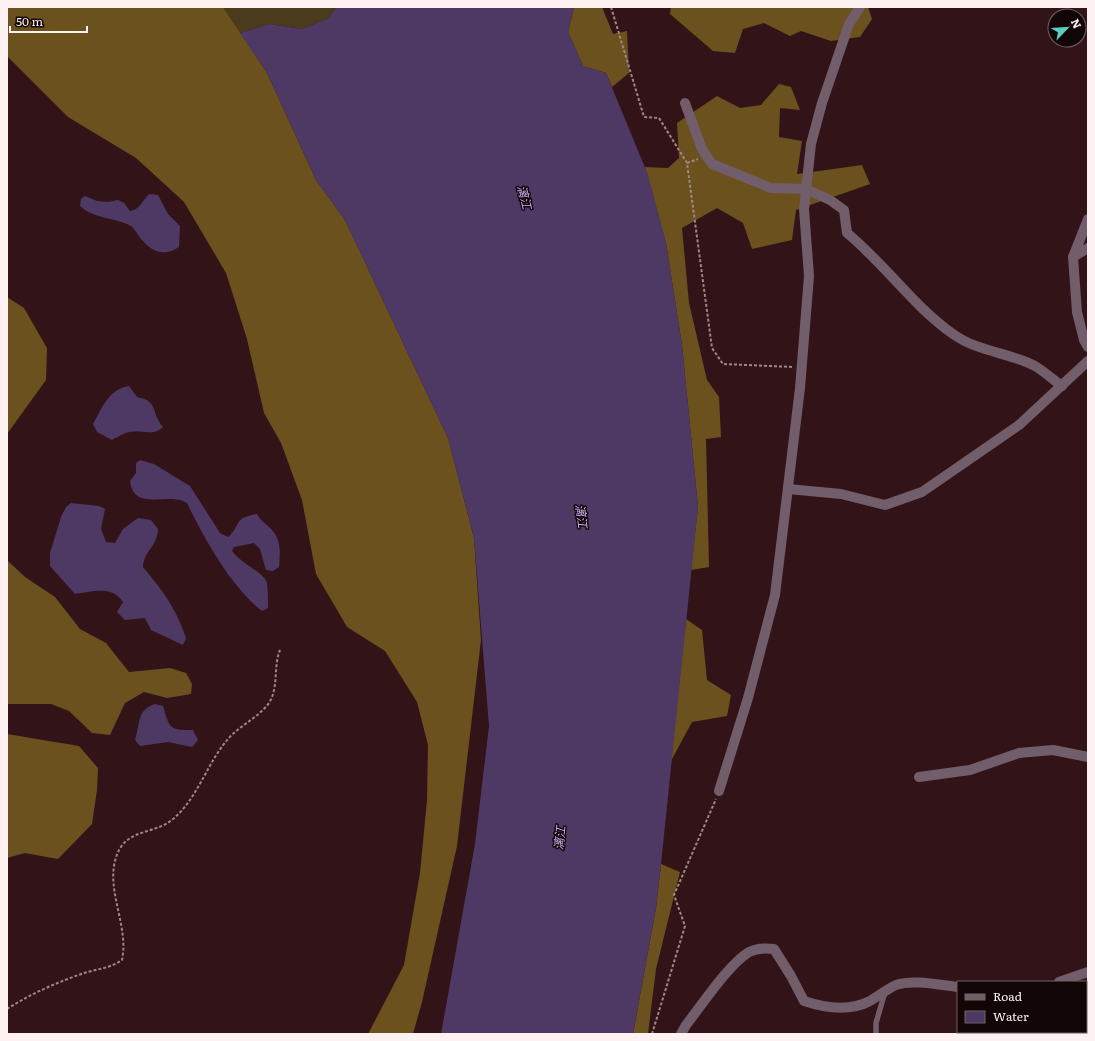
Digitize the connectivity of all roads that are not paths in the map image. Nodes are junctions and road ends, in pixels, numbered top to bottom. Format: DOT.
graph roads {
  1 [pos="860,7"];
  2 [pos="685,103"];
  3 [pos="806,189"];
  4 [pos="1088,219"];
  5 [pos="1088,248"];
  6 [pos="1074,257"];
  7 [pos="1088,347"];
  8 [pos="1088,361"];
  9 [pos="1062,386"];
  10 [pos="788,489"];
  11 [pos="1088,757"];
  12 [pos="919,777"];
  13 [pos="719,791"];
  14 [pos="1088,972"];
  15 [pos="1062,981"];
  16 [pos="957,987"];
  17 [pos="885,991"];
  18 [pos="682,1034"];
  19 [pos="876,1034"];
  1 -- 3 [label="street"];
  2 -- 3 [label="street"];
  3 -- 9 [label="street"];
  3 -- 10 [label="street"];
  4 -- 6 [label="street"];
  5 -- 6 [label="street"];
  6 -- 7 [label="street"];
  8 -- 9 [label="street"];
  9 -- 10 [label="street"];
  10 -- 13 [label="street"];
  11 -- 12 [label="street"];
  14 -- 15 [label="street"];
  16 -- 17 [label="street"];
  17 -- 18 [label="street"];
  17 -- 19 [label="lane"];
}
